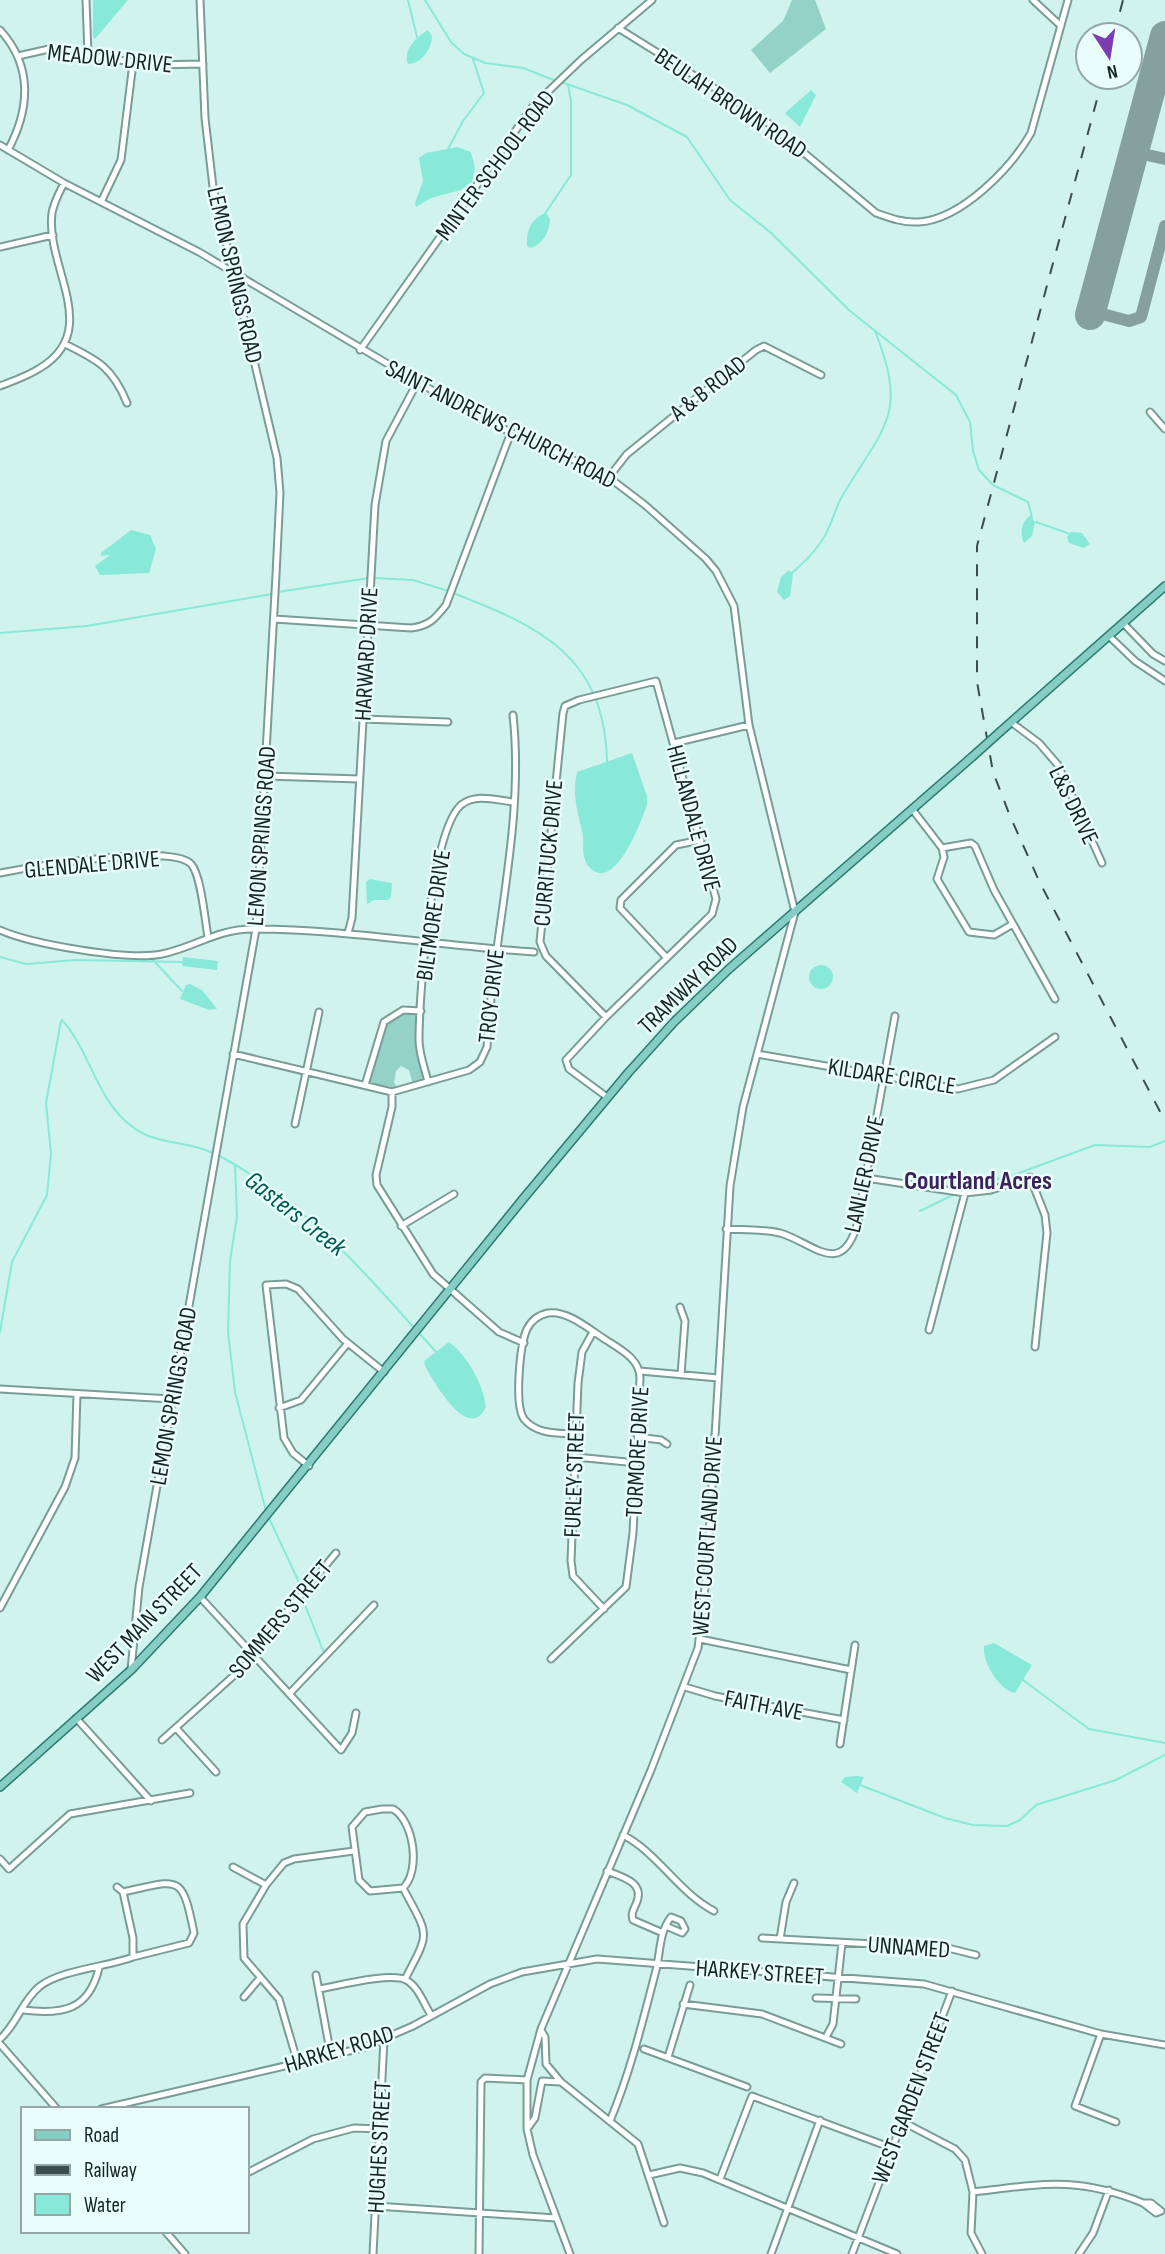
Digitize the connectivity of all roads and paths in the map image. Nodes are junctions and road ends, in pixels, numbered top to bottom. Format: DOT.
graph roads {
  1 [pos="86,0"];
  2 [pos="200,0"];
  3 [pos="652,0"];
  4 [pos="1033,0"];
  5 [pos="1068,0"];
  6 [pos="1061,26"];
  7 [pos="618,29"];
  8 [pos="0,30"];
  9 [pos="18,55"];
  10 [pos="88,55"];
  11 [pos="133,63"];
  12 [pos="203,64"];
  13 [pos="0,145"];
  14 [pos="8,150"];
  15 [pos="64,183"];
  16 [pos="102,200"];
  17 [pos="53,235"];
  18 [pos="0,247"];
  19 [pos="233,272"];
  20 [pos="65,344"];
  21 [pos="360,349"];
  22 [pos="821,375"];
  23 [pos="417,383"];
  24 [pos="0,386"];
  25 [pos="127,403"];
  26 [pos="1150,412"];
  27 [pos="1165,429"];
  28 [pos="510,435"];
  29 [pos="610,477"];
  30 [pos="1165,586"];
  31 [pos="274,619"];
  32 [pos="1123,623"];
  33 [pos="368,625"];
  34 [pos="1109,636"];
  35 [pos="1165,661"];
  36 [pos="1165,681"];
  37 [pos="565,706"];
  38 [pos="513,715"];
  39 [pos="362,719"];
  40 [pos="448,722"];
  41 [pos="1011,722"];
  42 [pos="749,725"];
  43 [pos="674,743"];
  44 [pos="267,776"];
  45 [pos="359,779"];
  46 [pos="513,802"];
  47 [pos="912,809"];
  48 [pos="701,840"];
  49 [pos="942,848"];
  50 [pos="1102,863"];
  51 [pos="0,873"];
  52 [pos="795,912"];
  53 [pos="1013,924"];
  54 [pos="256,929"];
  55 [pos="0,930"];
  56 [pos="348,933"];
  57 [pos="208,937"];
  58 [pos="428,943"];
  59 [pos="496,950"];
  60 [pos="534,952"];
  61 [pos="667,958"];
  62 [pos="1055,999"];
  63 [pos="319,1012"];
  64 [pos="421,1012"];
  65 [pos="895,1016"];
  66 [pos="606,1017"];
  67 [pos="1055,1037"];
  68 [pos="233,1054"];
  69 [pos="757,1054"];
  70 [pos="306,1070"];
  71 [pos="884,1076"];
  72 [pos="428,1082"];
  73 [pos="365,1084"];
  74 [pos="393,1092"];
  75 [pos="607,1097"];
  76 [pos="295,1124"];
  77 [pos="866,1178"];
  78 [pos="965,1193"];
  79 [pos="454,1194"];
  80 [pos="401,1226"];
  81 [pos="726,1229"];
  82 [pos="452,1290"];
  83 [pos="680,1307"];
  84 [pos="929,1330"];
  85 [pos="593,1332"];
  86 [pos="348,1343"];
  87 [pos="524,1343"];
  88 [pos="1035,1348"];
  89 [pos="640,1371"];
  90 [pos="384,1372"];
  91 [pos="681,1375"];
  92 [pos="718,1378"];
  93 [pos="0,1389"];
  94 [pos="77,1394"];
  95 [pos="172,1399"];
  96 [pos="279,1408"];
  97 [pos="574,1434"];
  98 [pos="638,1437"];
  99 [pos="667,1444"];
  100 [pos="576,1457"];
  101 [pos="636,1463"];
  102 [pos="309,1466"];
  103 [pos="303,1473"];
  104 [pos="336,1553"];
  105 [pos="201,1597"];
  106 [pos="374,1605"];
  107 [pos="0,1608"];
  108 [pos="604,1609"];
  109 [pos="700,1639"];
  110 [pos="855,1644"];
  111 [pos="254,1653"];
  112 [pos="551,1659"];
  113 [pos="131,1670"];
  114 [pos="851,1670"];
  115 [pos="685,1686"];
  116 [pos="290,1692"];
  117 [pos="356,1713"];
  118 [pos="76,1718"];
  119 [pos="844,1720"];
  120 [pos="176,1728"];
  121 [pos="162,1740"];
  122 [pos="840,1744"];
  123 [pos="216,1772"];
  124 [pos="0,1787"];
  125 [pos="190,1793"];
  126 [pos="152,1801"];
  127 [pos="622,1835"];
  128 [pos="354,1851"];
  129 [pos="0,1860"];
  130 [pos="233,1867"];
  131 [pos="607,1871"];
  132 [pos="794,1883"];
  133 [pos="266,1885"];
  134 [pos="403,1888"];
  135 [pos="714,1911"];
  136 [pos="666,1926"];
  137 [pos="663,1933"];
  138 [pos="762,1938"];
  139 [pos="780,1940"];
  140 [pos="842,1943"];
  141 [pos="976,1955"];
  142 [pos="133,1957"];
  143 [pos="568,1964"];
  144 [pos="658,1964"];
  145 [pos="99,1968"];
  146 [pos="316,1975"];
  147 [pos="260,1978"];
  148 [pos="839,1978"];
  149 [pos="405,1979"];
  150 [pos="690,1985"];
  151 [pos="319,1989"];
  152 [pos="952,1991"];
  153 [pos="244,1997"];
  154 [pos="816,1998"];
  155 [pos="836,1999"];
  156 [pos="856,1999"];
  157 [pos="683,2004"];
  158 [pos="23,2010"];
  159 [pos="431,2015"];
  160 [pos="541,2029"];
  161 [pos="1101,2034"];
  162 [pos="826,2038"];
  163 [pos="384,2039"];
  164 [pos="0,2042"];
  165 [pos="841,2044"];
  166 [pos="1165,2045"];
  167 [pos="644,2049"];
  168 [pos="331,2056"];
  169 [pos="668,2057"];
  170 [pos="298,2064"];
  171 [pos="527,2080"];
  172 [pos="561,2082"];
  173 [pos="747,2087"];
  174 [pos="55,2107"];
  175 [pos="110,2107"];
  176 [pos="820,2120"];
  177 [pos="610,2121"];
  178 [pos="903,2122"];
  179 [pos="1116,2122"];
  180 [pos="380,2129"];
  181 [pos="527,2129"];
  182 [pos="892,2148"];
  183 [pos="248,2172"];
  184 [pos="649,2175"];
  185 [pos="720,2179"];
  186 [pos="1109,2190"];
  187 [pos="973,2192"];
  188 [pos="376,2206"];
  189 [pos="789,2208"];
  190 [pos="1163,2213"];
  191 [pos="480,2214"];
  192 [pos="556,2218"];
  193 [pos="664,2223"];
  194 [pos="167,2233"];
  195 [pos="859,2237"];
  196 [pos="185,2254"];
  197 [pos="373,2254"];
  198 [pos="479,2254"];
  199 [pos="570,2254"];
  200 [pos="771,2254"];
  201 [pos="852,2254"];
  202 [pos="897,2254"];
  203 [pos="982,2254"];
  204 [pos="1079,2254"];
  1 -- 10 [label="street"];
  2 -- 12 [label="street, LEMON SPRINGS ROAD"];
  3 -- 7 [label="street, MINTER SCHOOL ROAD"];
  4 -- 6 [label="street"];
  5 -- 6 [label="street, BEULAH BROWN ROAD"];
  6 -- 7 [label="street, BEULAH BROWN ROAD"];
  7 -- 21 [label="street, MINTER SCHOOL ROAD"];
  8 -- 9 [label="street"];
  9 -- 10 [label="street, MEADOW DRIVE"];
  9 -- 14 [label="street"];
  10 -- 11 [label="street, MEADOW DRIVE"];
  11 -- 12 [label="street, MEADOW DRIVE"];
  11 -- 16 [label="street"];
  12 -- 19 [label="street, LEMON SPRINGS ROAD"];
  13 -- 14 [label="street, SAINT ANDREWS CHURCH ROAD"];
  14 -- 15 [label="street, SAINT ANDREWS CHURCH ROAD"];
  15 -- 16 [label="street, SAINT ANDREWS CHURCH ROAD"];
  15 -- 17 [label="street"];
  16 -- 19 [label="street, SAINT ANDREWS CHURCH ROAD"];
  17 -- 18 [label="street"];
  17 -- 20 [label="street"];
  19 -- 21 [label="street, SAINT ANDREWS CHURCH ROAD"];
  19 -- 31 [label="street, LEMON SPRINGS ROAD"];
  20 -- 24 [label="street"];
  20 -- 25 [label="street"];
  21 -- 23 [label="street, SAINT ANDREWS CHURCH ROAD"];
  22 -- 29 [label="street, A & B ROAD"];
  23 -- 28 [label="street, SAINT ANDREWS CHURCH ROAD"];
  23 -- 33 [label="street, HARWARD DRIVE"];
  26 -- 27 [label="street"];
  28 -- 29 [label="street, SAINT ANDREWS CHURCH ROAD"];
  28 -- 33 [label="street"];
  29 -- 42 [label="street, SAINT ANDREWS CHURCH ROAD"];
  30 -- 32 [label="main road, TRAMWAY ROAD"];
  31 -- 33 [label="street"];
  31 -- 44 [label="street, LEMON SPRINGS ROAD"];
  32 -- 34 [label="main road, TRAMWAY ROAD"];
  32 -- 35 [label="street"];
  33 -- 39 [label="street, HARWARD DRIVE"];
  34 -- 36 [label="street"];
  34 -- 41 [label="main road, TRAMWAY ROAD"];
  37 -- 43 [label="street, HILLANDALE DRIVE"];
  37 -- 66 [label="street, CURRITUCK DRIVE"];
  38 -- 46 [label="street, TROY DRIVE"];
  39 -- 40 [label="street"];
  39 -- 45 [label="street, HARWARD DRIVE"];
  41 -- 47 [label="main road, TRAMWAY ROAD, bridge"];
  41 -- 50 [label="street, L&S DRIVE"];
  42 -- 43 [label="street"];
  42 -- 52 [label="street, SAINT ANDREWS CHURCH ROAD"];
  43 -- 48 [label="street, HILLANDALE DRIVE"];
  44 -- 45 [label="street"];
  44 -- 54 [label="street, LEMON SPRINGS ROAD"];
  45 -- 56 [label="street, HARWARD DRIVE"];
  46 -- 58 [label="street, BILTMORE DRIVE"];
  46 -- 59 [label="street, TROY DRIVE"];
  47 -- 49 [label="street"];
  47 -- 52 [label="main road, TRAMWAY ROAD"];
  48 -- 61 [label="street, HILLANDALE DRIVE"];
  48 -- 61 [label="street"];
  49 -- 53 [label="street"];
  49 -- 53 [label="street"];
  51 -- 57 [label="street, GLENDALE DRIVE"];
  52 -- 69 [label="street, WEST COURTLAND DRIVE"];
  52 -- 75 [label="main road, TRAMWAY ROAD"];
  53 -- 62 [label="street"];
  54 -- 56 [label="street"];
  54 -- 57 [label="street"];
  54 -- 68 [label="street, LEMON SPRINGS ROAD"];
  55 -- 57 [label="street"];
  56 -- 58 [label="street"];
  58 -- 59 [label="street"];
  58 -- 64 [label="street, BILTMORE DRIVE"];
  59 -- 60 [label="street"];
  59 -- 72 [label="street, TROY DRIVE"];
  61 -- 66 [label="street, HILLANDALE DRIVE"];
  63 -- 70 [label="street"];
  64 -- 72 [label="street, BILTMORE DRIVE"];
  64 -- 73 [label="street"];
  65 -- 71 [label="street, LANLIER DRIVE"];
  66 -- 75 [label="street, HILLANDALE DRIVE"];
  67 -- 71 [label="street, KILDARE CIRCLE"];
  68 -- 70 [label="street"];
  68 -- 95 [label="street, LEMON SPRINGS ROAD"];
  69 -- 71 [label="street, KILDARE CIRCLE"];
  69 -- 81 [label="street, WEST COURTLAND DRIVE"];
  70 -- 73 [label="street"];
  70 -- 76 [label="street"];
  71 -- 77 [label="street, LANLIER DRIVE"];
  72 -- 74 [label="street, TROY DRIVE"];
  73 -- 74 [label="street"];
  74 -- 80 [label="street"];
  75 -- 82 [label="main road, TRAMWAY ROAD"];
  77 -- 78 [label="street"];
  77 -- 81 [label="street, LANLIER DRIVE"];
  78 -- 84 [label="street"];
  78 -- 88 [label="street"];
  79 -- 80 [label="street"];
  80 -- 82 [label="street"];
  81 -- 92 [label="street, WEST COURTLAND DRIVE"];
  82 -- 87 [label="street"];
  82 -- 90 [label="main road, TRAMWAY ROAD"];
  83 -- 91 [label="street"];
  85 -- 87 [label="street, TORMORE DRIVE"];
  85 -- 89 [label="street, TORMORE DRIVE"];
  85 -- 97 [label="street, FURLEY STREET"];
  86 -- 90 [label="street"];
  86 -- 96 [label="street"];
  86 -- 96 [label="street"];
  87 -- 97 [label="street, TORMORE DRIVE"];
  89 -- 91 [label="street"];
  89 -- 98 [label="street, TORMORE DRIVE"];
  90 -- 102 [label="main road, TRAMWAY ROAD"];
  91 -- 92 [label="street"];
  92 -- 109 [label="street, WEST COURTLAND DRIVE"];
  93 -- 94 [label="street"];
  94 -- 95 [label="street"];
  94 -- 107 [label="street"];
  95 -- 113 [label="street, LEMON SPRINGS ROAD"];
  96 -- 102 [label="street"];
  97 -- 100 [label="street, FURLEY STREET"];
  98 -- 99 [label="street"];
  98 -- 101 [label="street, TORMORE DRIVE"];
  100 -- 101 [label="street"];
  100 -- 108 [label="street, FURLEY STREET"];
  101 -- 108 [label="street, TORMORE DRIVE"];
  102 -- 103 [label="main road, TRAMWAY ROAD"];
  103 -- 105 [label="main road, WEST MAIN STREET"];
  104 -- 111 [label="street, SOMMERS STREET"];
  105 -- 111 [label="street"];
  105 -- 113 [label="main road, WEST MAIN STREET"];
  106 -- 116 [label="street"];
  108 -- 112 [label="street, TORMORE DRIVE"];
  109 -- 114 [label="street"];
  109 -- 115 [label="street, WEST COURTLAND DRIVE"];
  110 -- 114 [label="street"];
  111 -- 116 [label="street"];
  111 -- 120 [label="street, SOMMERS STREET"];
  113 -- 118 [label="main road, WEST MAIN STREET"];
  114 -- 119 [label="street"];
  115 -- 119 [label="street, FAITH AVE"];
  115 -- 127 [label="street, WEST COURTLAND DRIVE"];
  116 -- 117 [label="street"];
  118 -- 124 [label="main road, WEST MAIN STREET"];
  118 -- 126 [label="street"];
  119 -- 122 [label="street"];
  120 -- 121 [label="street, SOMMERS STREET"];
  120 -- 123 [label="street"];
  125 -- 126 [label="street"];
  126 -- 129 [label="street"];
  127 -- 131 [label="street, WEST COURTLAND DRIVE"];
  127 -- 135 [label="street"];
  128 -- 133 [label="street"];
  128 -- 134 [label="street"];
  128 -- 134 [label="street"];
  130 -- 133 [label="street"];
  131 -- 137 [label="street"];
  131 -- 143 [label="street, WEST COURTLAND DRIVE"];
  132 -- 139 [label="street"];
  133 -- 147 [label="street"];
  134 -- 149 [label="street"];
  136 -- 137 [label="street"];
  137 -- 144 [label="street"];
  138 -- 139 [label="street, UNNAMED"];
  139 -- 140 [label="street, UNNAMED"];
  140 -- 141 [label="street, UNNAMED"];
  140 -- 148 [label="street, UNNAMED"];
  142 -- 142 [label="street"];
  142 -- 145 [label="street"];
  143 -- 144 [label="street, HARKEY STREET"];
  143 -- 159 [label="street, HARKEY ROAD"];
  143 -- 160 [label="street, WEST COURTLAND DRIVE"];
  144 -- 148 [label="street, HARKEY STREET"];
  144 -- 177 [label="street"];
  145 -- 158 [label="street"];
  145 -- 158 [label="street"];
  146 -- 151 [label="street"];
  147 -- 153 [label="street"];
  147 -- 170 [label="street"];
  148 -- 152 [label="street, HARKEY STREET"];
  148 -- 155 [label="street, UNNAMED"];
  149 -- 151 [label="street"];
  149 -- 159 [label="street"];
  150 -- 157 [label="street"];
  151 -- 168 [label="street"];
  152 -- 161 [label="street, WEST GARDEN STREET"];
  152 -- 178 [label="street, WEST GARDEN STREET"];
  154 -- 155 [label="street"];
  155 -- 156 [label="street"];
  155 -- 162 [label="street, UNNAMED"];
  157 -- 162 [label="street"];
  157 -- 169 [label="street"];
  158 -- 164 [label="street"];
  159 -- 163 [label="street, HARKEY ROAD"];
  160 -- 171 [label="street, WEST COURTLAND DRIVE"];
  160 -- 172 [label="street"];
  161 -- 166 [label="street, WEST GARDEN STREET"];
  161 -- 179 [label="street"];
  162 -- 165 [label="street"];
  163 -- 168 [label="street, HARKEY ROAD"];
  163 -- 180 [label="street, HUGHES STREET"];
  164 -- 174 [label="street"];
  167 -- 169 [label="street"];
  168 -- 170 [label="street, HARKEY ROAD"];
  169 -- 173 [label="street"];
  170 -- 175 [label="street, HARKEY ROAD"];
  171 -- 181 [label="street, WEST COURTLAND DRIVE"];
  171 -- 191 [label="street"];
  172 -- 177 [label="street"];
  172 -- 181 [label="street"];
  176 -- 182 [label="street"];
  176 -- 185 [label="street"];
  176 -- 189 [label="street"];
  177 -- 184 [label="street"];
  178 -- 182 [label="street, WEST GARDEN STREET"];
  178 -- 187 [label="street"];
  180 -- 183 [label="street"];
  180 -- 188 [label="street, HUGHES STREET"];
  181 -- 192 [label="street, WEST COURTLAND DRIVE"];
  182 -- 195 [label="street, WEST GARDEN STREET"];
  184 -- 185 [label="street"];
  184 -- 193 [label="street"];
  185 -- 189 [label="street"];
  186 -- 187 [label="street"];
  186 -- 190 [label="street"];
  186 -- 204 [label="street"];
  187 -- 203 [label="street"];
  188 -- 191 [label="street"];
  188 -- 197 [label="street, HUGHES STREET"];
  189 -- 195 [label="street"];
  189 -- 200 [label="street"];
  191 -- 192 [label="street"];
  191 -- 198 [label="street"];
  192 -- 199 [label="street, WEST COURTLAND DRIVE"];
  194 -- 196 [label="street"];
  195 -- 201 [label="street, WEST GARDEN STREET"];
  195 -- 202 [label="street"];
}
